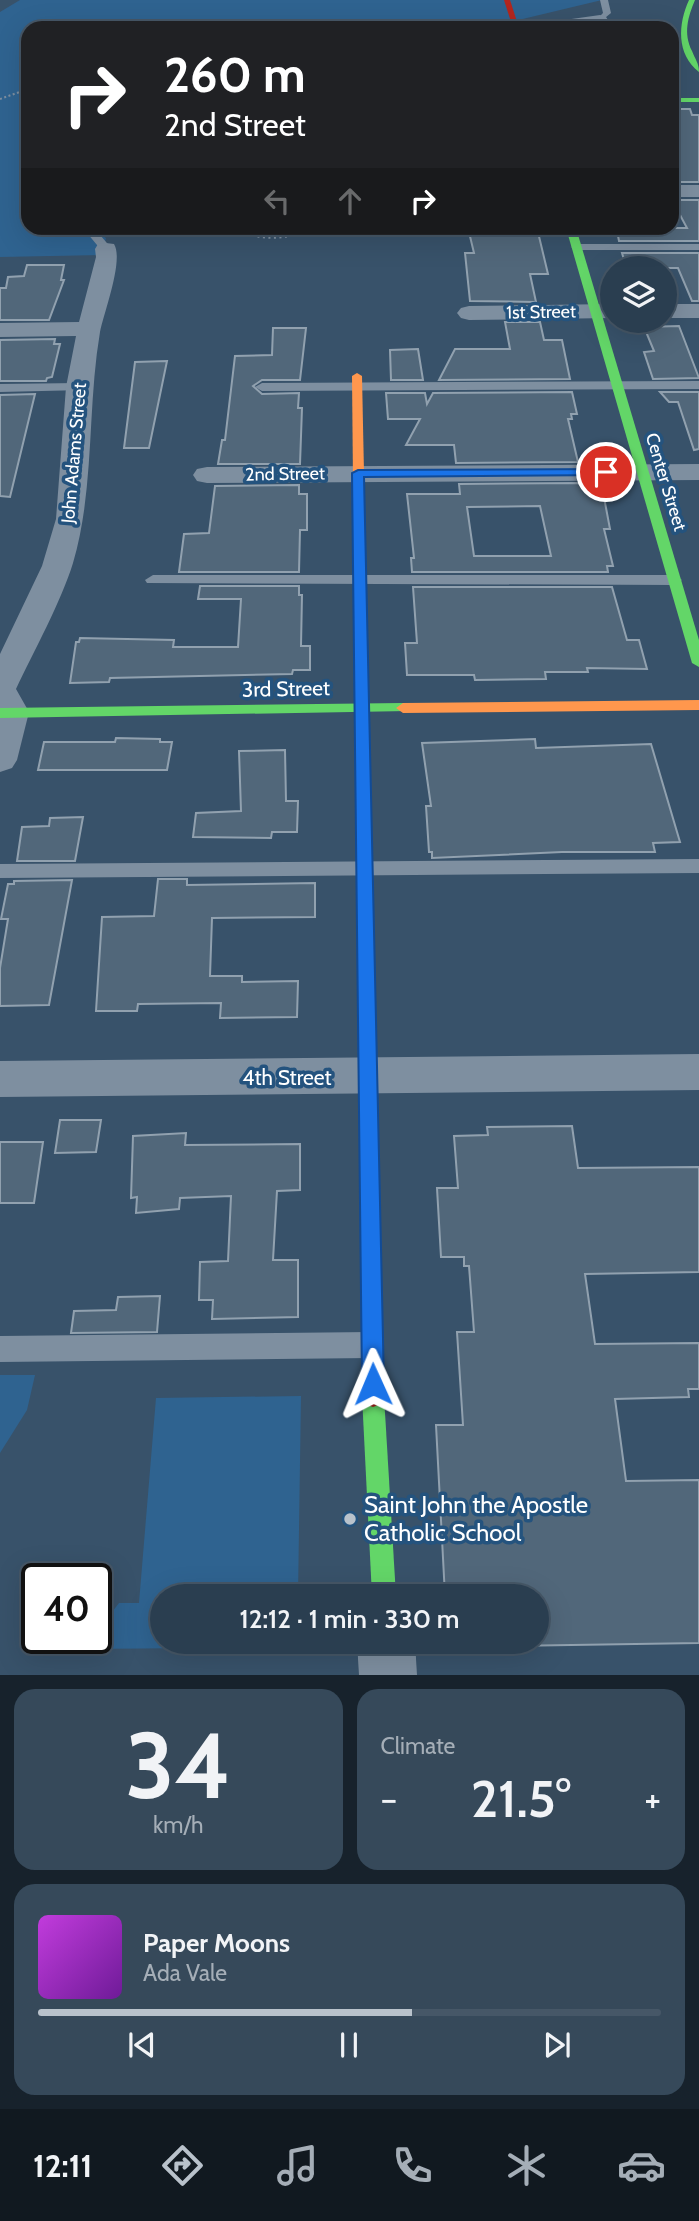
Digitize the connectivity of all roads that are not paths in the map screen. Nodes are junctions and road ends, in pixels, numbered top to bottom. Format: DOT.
graph roads {
  1 [pos="507,0"];
  2 [pos="604,0"];
  3 [pos="692,0"];
  4 [pos="600,20"];
  5 [pos="514,21"];
  6 [pos="593,21"];
  7 [pos="699,70"];
  8 [pos="679,100"];
  9 [pos="699,100"];
  10 [pos="679,191"];
  11 [pos="699,191"];
  12 [pos="93,235"];
  13 [pos="573,235"];
  14 [pos="577,247"];
  15 [pos="699,247"];
  16 [pos="106,249"];
  17 [pos="600,302"];
  18 [pos="699,310"];
  19 [pos="600,311"];
  20 [pos="677,311"];
  21 [pos="468,313"];
  22 [pos="89,329"];
  23 [pos="0,330"];
  24 [pos="608,333"];
  25 [pos="357,381"];
  26 [pos="699,385"];
  27 [pos="617,386"];
  28 [pos="79,387"];
  29 [pos="262,387"];
  30 [pos="0,388"];
  31 [pos="643,472"];
  32 [pos="699,472"];
  33 [pos="358,473"];
  34 [pos="207,475"];
  35 [pos="360,578"];
  36 [pos="153,579"];
  37 [pos="674,580"];
  38 [pos="699,663"];
  39 [pos="699,705"];
  40 [pos="362,709"];
  41 [pos="6,713"];
  42 [pos="0,760"];
  43 [pos="699,866"];
  44 [pos="365,868"];
  45 [pos="0,871"];
  46 [pos="699,1072"];
  47 [pos="368,1077"];
  48 [pos="0,1079"];
  49 [pos="373,1345"];
  50 [pos="0,1349"];
  51 [pos="383,1584"];
  52 [pos="387,1654"];
  53 [pos="388,1675"];
  1 -- 5 [label="street"];
  2 -- 4 [label="lane"];
  3 -- 7 [label="street"];
  4 -- 6 [label="street"];
  8 -- 9 [label="street"];
  10 -- 11 [label="street"];
  12 -- 16 [label="lane"];
  13 -- 14 [label="street, Center Street"];
  14 -- 15 [label="lane"];
  14 -- 17 [label="street, Center Street"];
  16 -- 22 [label="street, John Adams Street"];
  18 -- 20 [label="street"];
  19 -- 21 [label="street, 1st Street"];
  22 -- 23 [label="street"];
  22 -- 28 [label="street, John Adams Street"];
  24 -- 27 [label="street, Center Street"];
  25 -- 27 [label="lane"];
  25 -- 29 [label="lane"];
  25 -- 33 [label="street"];
  26 -- 27 [label="lane"];
  27 -- 31 [label="street, Center Street"];
  28 -- 30 [label="lane"];
  28 -- 41 [label="street, John Adams Street"];
  31 -- 32 [label="street, 2nd Street"];
  31 -- 33 [label="street, 2nd Street"];
  31 -- 37 [label="street, Center Street"];
  33 -- 34 [label="street, 2nd Street"];
  33 -- 35 [label="street"];
  35 -- 36 [label="lane"];
  35 -- 37 [label="lane"];
  35 -- 40 [label="street"];
  37 -- 38 [label="street, Center Street"];
  39 -- 40 [label="street, 3rd Street"];
  40 -- 41 [label="street, 3rd Street"];
  40 -- 44 [label="street"];
  41 -- 42 [label="street, John Adams Street"];
  43 -- 44 [label="lane"];
  44 -- 45 [label="lane"];
  44 -- 47 [label="street"];
  46 -- 47 [label="street, 4th Street"];
  47 -- 48 [label="street, 4th Street"];
  47 -- 49 [label="street"];
  49 -- 50 [label="lane"];
  49 -- 51 [label="street"];
  52 -- 53 [label="street"];
}
